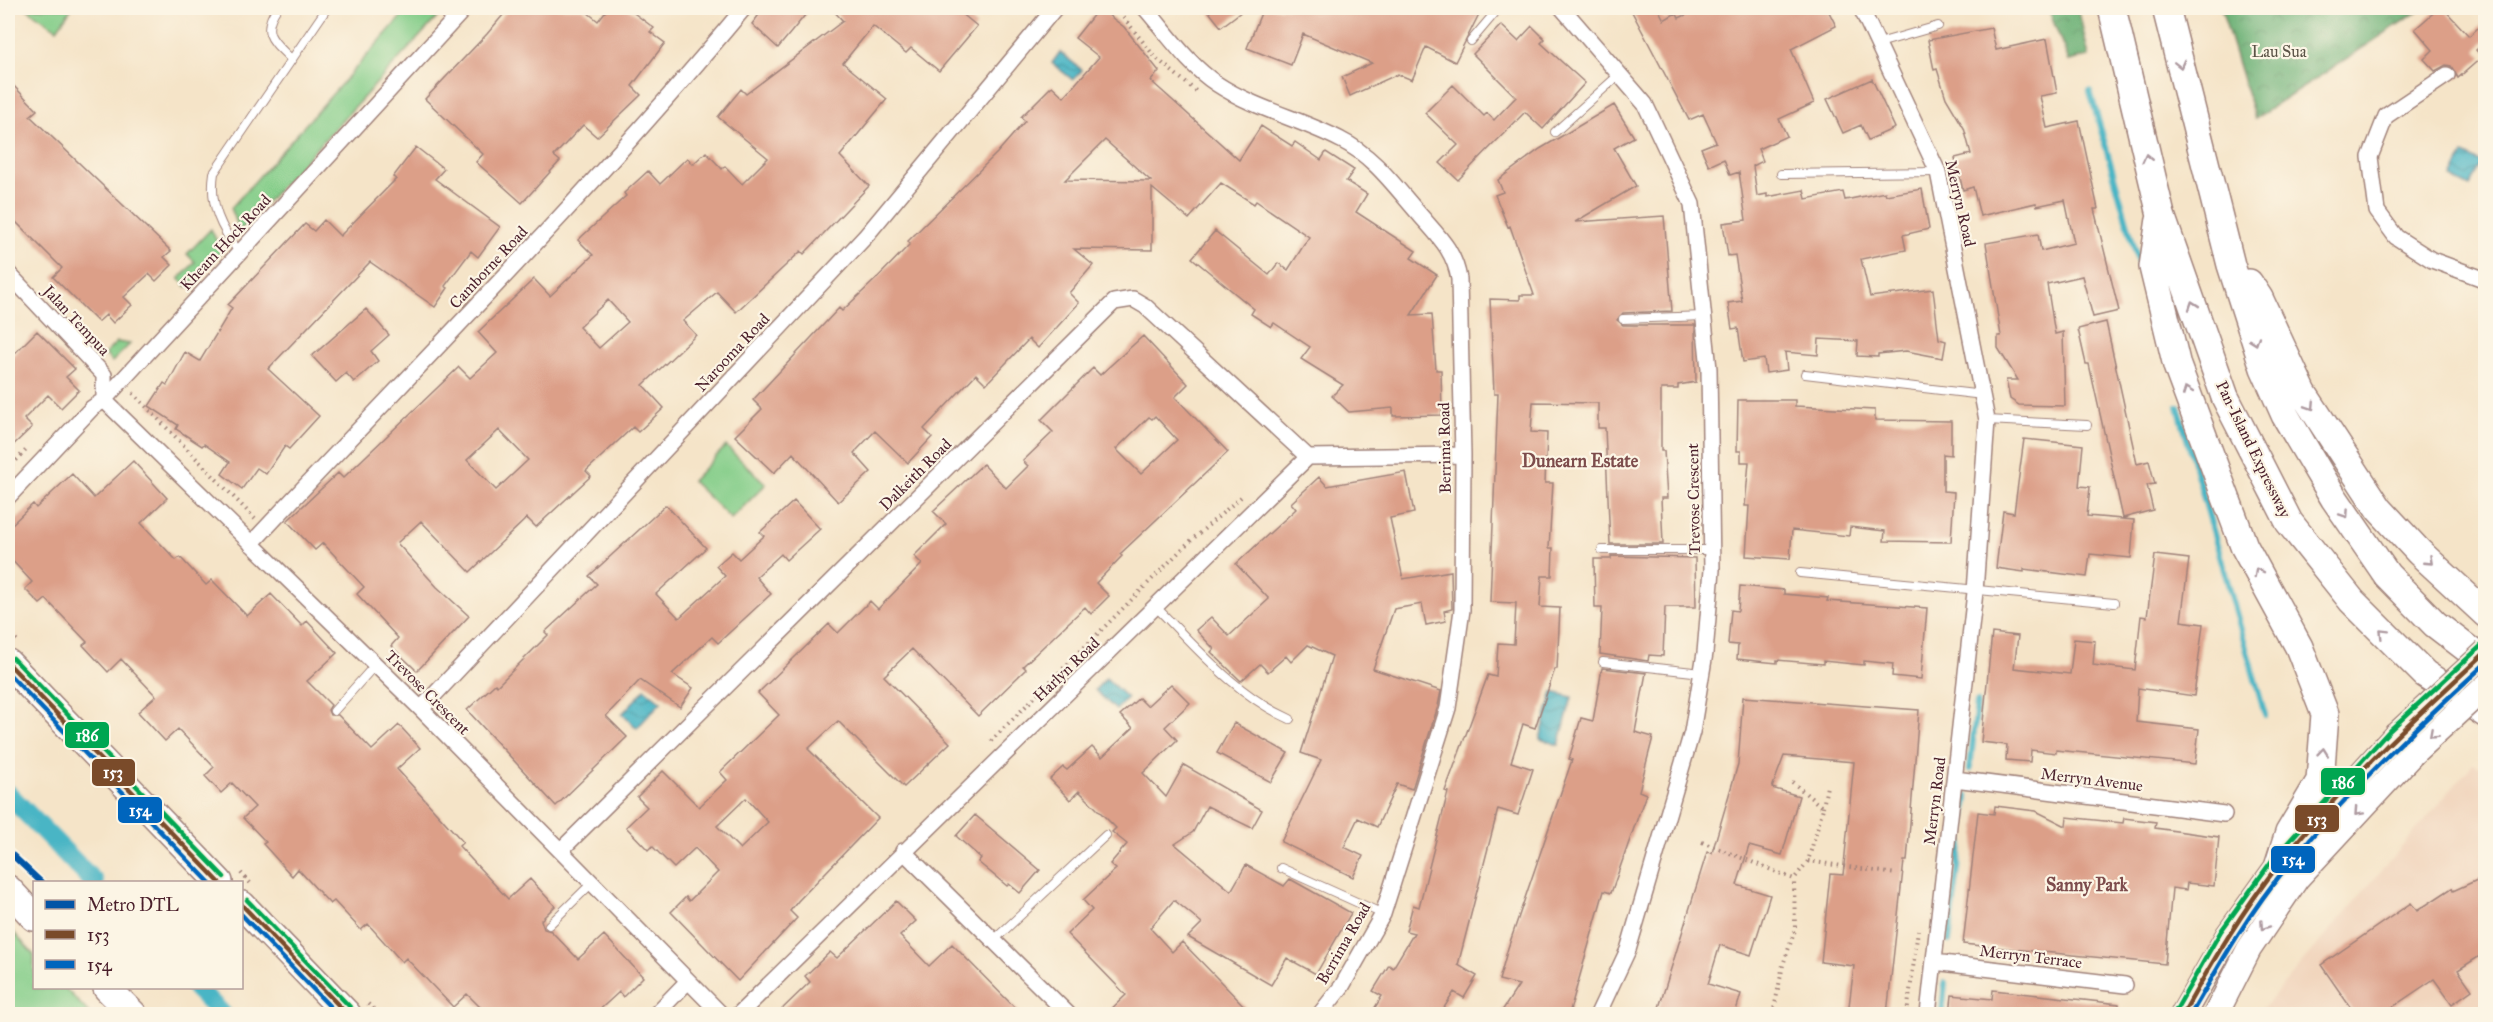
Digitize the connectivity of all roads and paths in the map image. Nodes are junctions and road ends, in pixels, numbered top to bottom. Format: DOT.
graph roads {
  1 [pos="277,8"];
  2 [pos="327,8"];
  3 [pos="465,8"];
  4 [pos="744,8"];
  5 [pos="1055,8"];
  6 [pos="1116,8"];
  7 [pos="1145,8"];
  8 [pos="1499,8"];
  9 [pos="1562,8"];
  10 [pos="1861,8"];
  11 [pos="2112,8"];
  12 [pos="2166,8"];
  13 [pos="1938,26"];
  14 [pos="1471,41"];
  15 [pos="1879,43"];
  16 [pos="291,59"];
  17 [pos="1620,74"];
  18 [pos="2447,75"];
  19 [pos="1200,94"];
  20 [pos="1555,132"];
  21 [pos="1938,172"];
  22 [pos="1781,174"];
  23 [pos="2161,215"];
  24 [pos="240,253"];
  25 [pos="2231,265"];
  26 [pos="8,273"];
  27 [pos="2486,280"];
  28 [pos="1704,316"];
  29 [pos="1623,320"];
  30 [pos="1805,374"];
  31 [pos="120,380"];
  32 [pos="1983,395"];
  33 [pos="104,400"];
  34 [pos="1987,420"];
  35 [pos="2086,425"];
  36 [pos="1463,455"];
  37 [pos="1308,457"];
  38 [pos="1245,493"];
  39 [pos="8,497"];
  40 [pos="264,529"];
  41 [pos="251,543"];
  42 [pos="1602,550"];
  43 [pos="1712,550"];
  44 [pos="1800,573"];
  45 [pos="1975,592"];
  46 [pos="2114,603"];
  47 [pos="1156,607"];
  48 [pos="2486,614"];
  49 [pos="2486,651"];
  50 [pos="1603,662"];
  51 [pos="8,663"];
  52 [pos="2486,663"];
  53 [pos="375,665"];
  54 [pos="1702,673"];
  55 [pos="2486,686"];
  56 [pos="421,709"];
  57 [pos="334,711"];
  58 [pos="2486,714"];
  59 [pos="1290,719"];
  60 [pos="988,744"];
  61 [pos="1955,779"];
  62 [pos="1791,781"];
  63 [pos="1827,786"];
  64 [pos="1823,808"];
  65 [pos="2224,814"];
  66 [pos="1106,836"];
  67 [pos="1702,842"];
  68 [pos="561,850"];
  69 [pos="903,851"];
  70 [pos="1808,861"];
  71 [pos="2279,864"];
  72 [pos="1281,868"];
  73 [pos="1896,874"];
  74 [pos="1794,879"];
  75 [pos="218,881"];
  76 [pos="593,882"];
  77 [pos="8,889"];
  78 [pos="243,907"];
  79 [pos="1383,914"];
  80 [pos="33,916"];
  81 [pos="549,925"];
  82 [pos="993,941"];
  83 [pos="1934,962"];
  84 [pos="687,982"];
  85 [pos="2125,985"];
  86 [pos="109,989"];
  87 [pos="134,1014"];
  88 [pos="347,1014"];
  89 [pos="656,1014"];
  90 [pos="721,1014"];
  91 [pos="739,1014"];
  92 [pos="1068,1014"];
  93 [pos="1320,1014"];
  94 [pos="1598,1014"];
  95 [pos="1773,1014"];
  96 [pos="1928,1014"];
  97 [pos="2183,1014"];
  98 [pos="2216,1014"];
  1 -- 16 [label="lane"];
  2 -- 16 [label="lane"];
  3 -- 24 [label="street, Kheam Hock Road"];
  4 -- 40 [label="street, Camborne Road"];
  5 -- 56 [label="street, Narooma Road"];
  6 -- 19 [label="path"];
  7 -- 36 [label="street, Berrima Road"];
  8 -- 14 [label="lane"];
  9 -- 17 [label="street, Trevose Crescent"];
  10 -- 15 [label="street, Merryn Road"];
  23 -- 11 [label="highway, Pan-Island Expressway, one-way"];
  12 -- 25 [label="highway, one-way"];
  13 -- 15 [label="lane"];
  15 -- 21 [label="street, Merryn Road"];
  16 -- 24 [label="lane"];
  17 -- 20 [label="lane"];
  17 -- 28 [label="street, Trevose Crescent"];
  18 -- 27 [label="street"];
  21 -- 22 [label="lane"];
  21 -- 32 [label="street, Merryn Road"];
  58 -- 23 [label="highway, Pan-Island Expressway, one-way"];
  71 -- 23 [label="highway, one-way"];
  24 -- 31 [label="street, Kheam Hock Road"];
  25 -- 48 [label="highway, one-way"];
  25 -- 52 [label="highway, one-way"];
  26 -- 33 [label="street, Jalan Tempua"];
  28 -- 29 [label="lane"];
  28 -- 43 [label="street, Trevose Crescent"];
  30 -- 32 [label="lane"];
  31 -- 33 [label="street, Kheam Hock Road"];
  31 -- 40 [label="path"];
  32 -- 34 [label="street, Merryn Road"];
  33 -- 39 [label="street, Kheam Hock Road"];
  33 -- 41 [label="street, Trevose Crescent"];
  34 -- 35 [label="lane"];
  34 -- 45 [label="street, Merryn Road"];
  36 -- 37 [label="street"];
  36 -- 79 [label="street, Berrima Road"];
  37 -- 47 [label="street, Harlyn Road"];
  37 -- 68 [label="street, Dalkeith Road"];
  38 -- 60 [label="path"];
  40 -- 41 [label="street, Camborne Road"];
  41 -- 53 [label="street, Trevose Crescent"];
  42 -- 43 [label="lane"];
  43 -- 54 [label="street, Trevose Crescent"];
  44 -- 45 [label="lane"];
  45 -- 46 [label="lane"];
  45 -- 61 [label="street, Merryn Road"];
  47 -- 59 [label="lane"];
  47 -- 69 [label="street, Harlyn Road"];
  49 -- 71 [label="main road, bridge"];
  50 -- 54 [label="lane"];
  51 -- 75 [label="highway"];
  53 -- 56 [label="street, Trevose Crescent"];
  53 -- 57 [label="lane"];
  54 -- 94 [label="street, Trevose Crescent"];
  55 -- 98 [label="main road, one-way, bridge"];
  56 -- 68 [label="street, Trevose Crescent"];
  61 -- 65 [label="street, Merryn Avenue"];
  61 -- 83 [label="street, Merryn Road"];
  62 -- 64 [label="path"];
  63 -- 64 [label="path"];
  64 -- 70 [label="path"];
  66 -- 82 [label="lane"];
  67 -- 74 [label="path"];
  68 -- 76 [label="street, Trevose Crescent"];
  69 -- 82 [label="street"];
  69 -- 91 [label="street, Harlyn Road"];
  70 -- 73 [label="path"];
  70 -- 74 [label="path"];
  71 -- 97 [label="main road"];
  72 -- 79 [label="lane"];
  74 -- 95 [label="path"];
  76 -- 81 [label="lane"];
  76 -- 84 [label="street, Trevose Crescent"];
  77 -- 80 [label="highway"];
  78 -- 88 [label="highway"];
  79 -- 93 [label="street, Berrima Road"];
  82 -- 92 [label="street"];
  83 -- 85 [label="street, Merryn Terrace"];
  83 -- 96 [label="street, Merryn Road"];
  84 -- 89 [label="street"];
  84 -- 90 [label="street, Trevose Crescent"];
  86 -- 87 [label="highway"];
}
